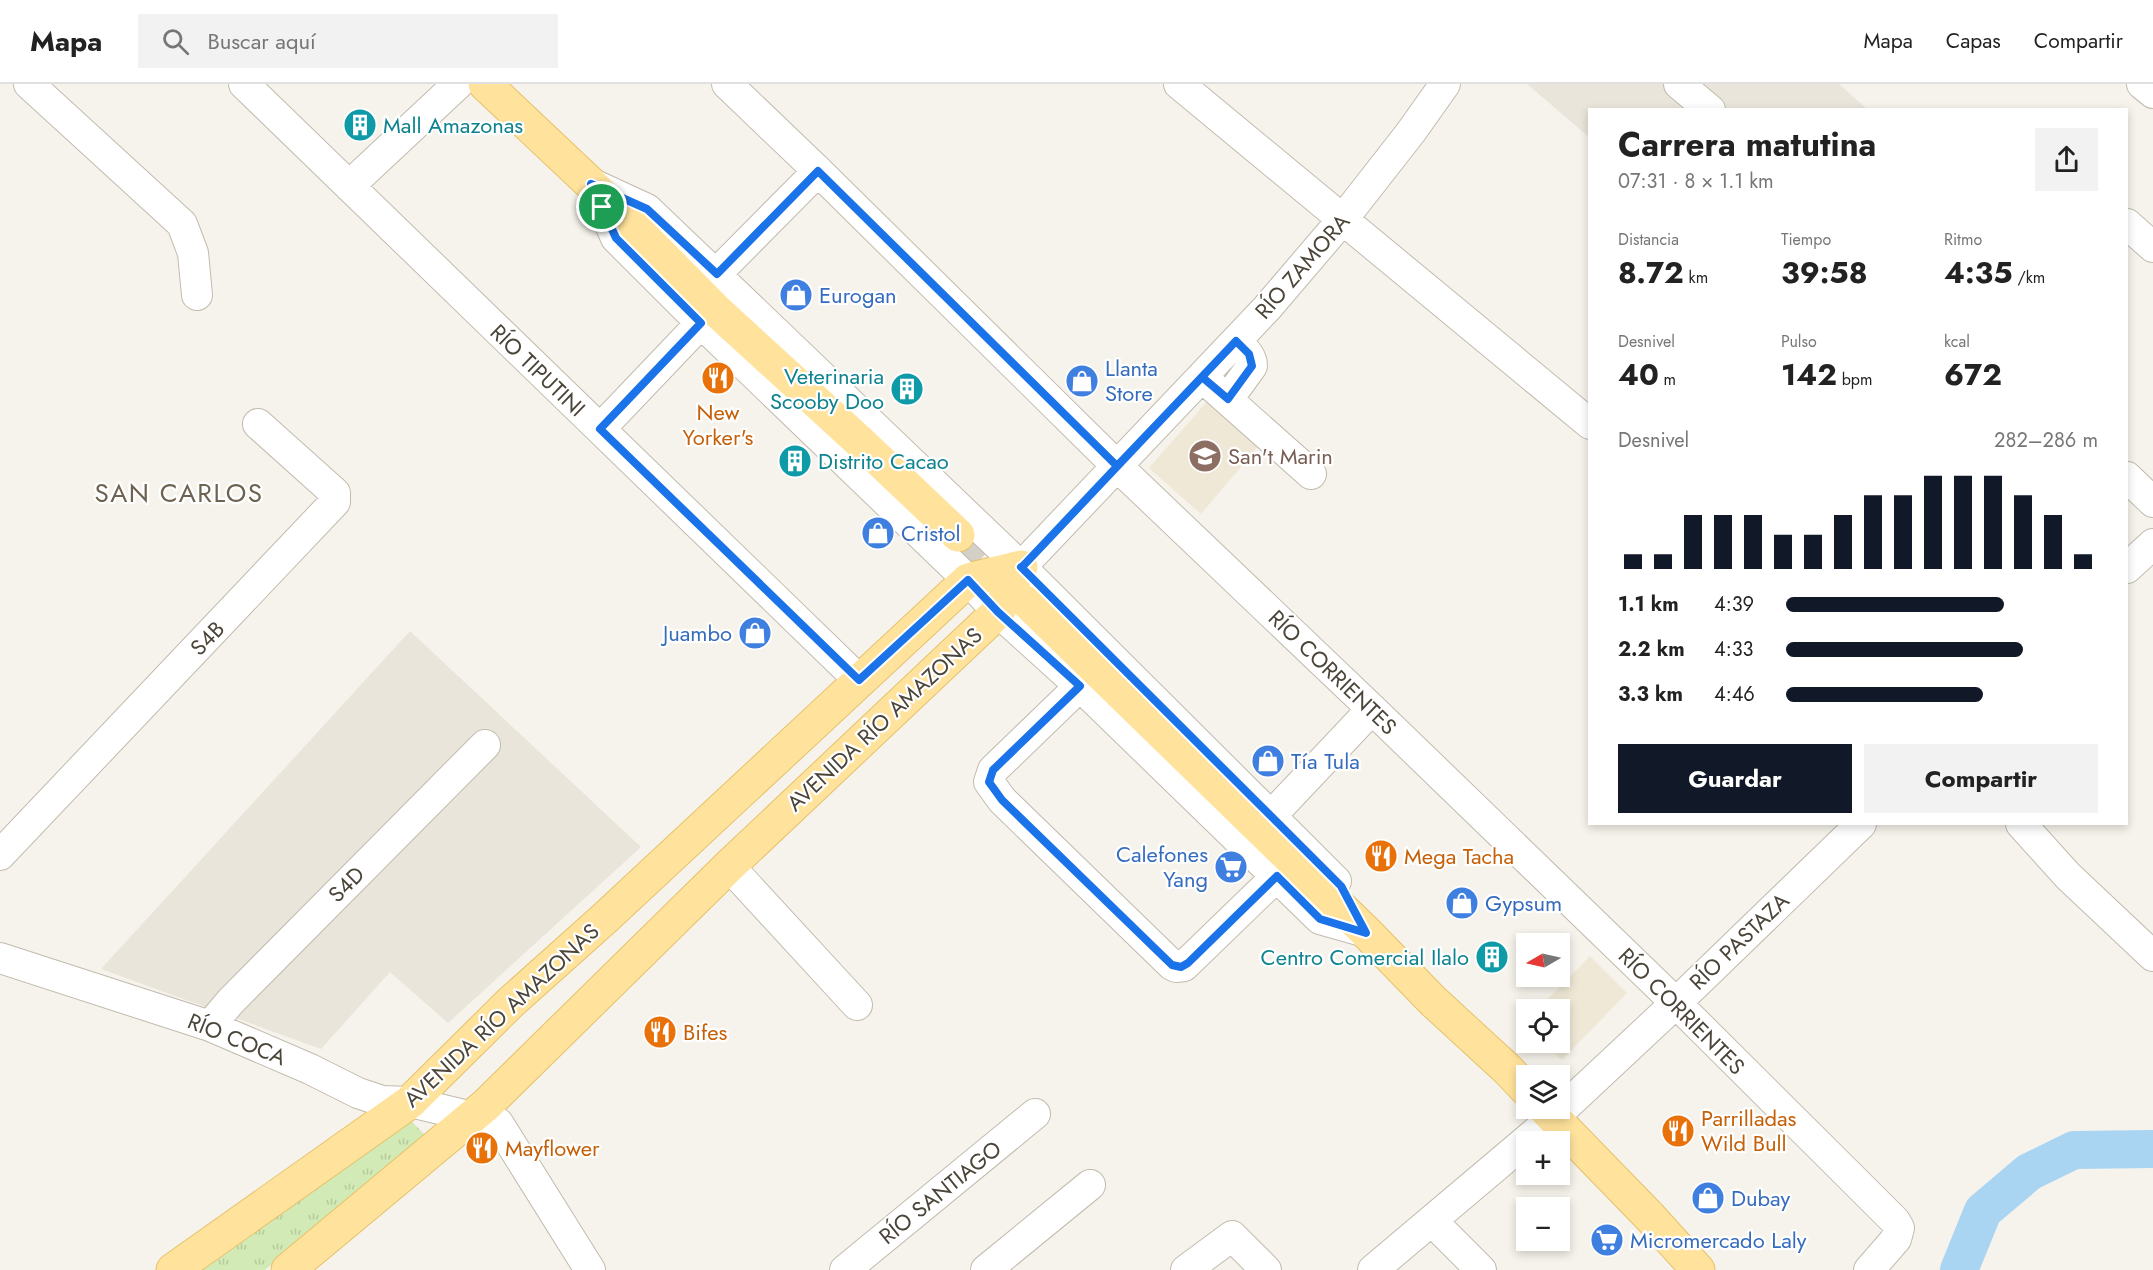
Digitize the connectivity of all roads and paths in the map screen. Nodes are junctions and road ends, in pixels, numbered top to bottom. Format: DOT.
graph roads {
  1 [pos="29,84"];
  2 [pos="244,84"];
  3 [pos="458,84"];
  4 [pos="485,84"];
  5 [pos="726,84"];
  6 [pos="1179,84"];
  7 [pos="1445,84"];
  8 [pos="1679,84"];
  9 [pos="2142,84"];
  10 [pos="2153,93"];
  11 [pos="1708,108"];
  12 [pos="818,171"];
  13 [pos="591,184"];
  14 [pos="349,186"];
  15 [pos="1343,219"];
  16 [pos="2128,225"];
  17 [pos="2153,247"];
  18 [pos="717,274"];
  19 [pos="197,295"];
  20 [pos="701,323"];
  21 [pos="1236,341"];
  22 [pos="1202,377"];
  23 [pos="1228,399"];
  24 [pos="1588,422"];
  25 [pos="258,424"];
  26 [pos="600,429"];
  27 [pos="1117,466"];
  28 [pos="1311,474"];
  29 [pos="2128,478"];
  30 [pos="2153,502"];
  31 [pos="958,536"];
  32 [pos="2153,544"];
  33 [pos="1021,567"];
  34 [pos="2128,567"];
  35 [pos="968,580"];
  36 [pos="1013,608"];
  37 [pos="859,680"];
  38 [pos="1080,686"];
  39 [pos="1372,709"];
  40 [pos="485,745"];
  41 [pos="1271,816"];
  42 [pos="1860,825"];
  43 [pos="2022,825"];
  44 [pos="0,855"];
  45 [pos="729,866"];
  46 [pos="1277,876"];
  47 [pos="1366,933"];
  48 [pos="2153,957"];
  49 [pos="0,958"];
  50 [pos="1676,1003"];
  51 [pos="857,1005"];
  52 [pos="210,1026"];
  53 [pos="1516,1078"];
  54 [pos="1570,1095"];
  55 [pos="410,1102"];
  56 [pos="1035,1114"];
  57 [pos="473,1117"];
  58 [pos="1542,1119"];
  59 [pos="1555,1119"];
  60 [pos="1090,1185"];
  61 [pos="1432,1221"];
  62 [pos="173,1270"];
  63 [pos="288,1270"];
  64 [pos="590,1270"];
  65 [pos="844,1270"];
  66 [pos="987,1270"];
  67 [pos="1186,1270"];
  68 [pos="1266,1270"];
  69 [pos="1373,1270"];
  70 [pos="1481,1270"];
  71 [pos="1698,1270"];
  72 [pos="1869,1270"];
  1 -- 19 [label="street"];
  2 -- 14 [label="street, RÍO TIPUTINI"];
  3 -- 14 [label="street"];
  4 -- 13 [label="main road"];
  5 -- 12 [label="street, RÍO CORRIENTES"];
  6 -- 15 [label="street"];
  7 -- 15 [label="street, RÍO ZAMORA"];
  8 -- 11 [label="street"];
  9 -- 10 [label="street"];
  12 -- 18 [label="street"];
  12 -- 27 [label="street, RÍO CORRIENTES"];
  13 -- 18 [label="street"];
  13 -- 20 [label="street"];
  13 -- 31 [label="main road"];
  14 -- 26 [label="street, RÍO TIPUTINI"];
  15 -- 21 [label="street, RÍO ZAMORA"];
  15 -- 24 [label="street"];
  16 -- 17 [label="street"];
  18 -- 33 [label="street"];
  20 -- 26 [label="street"];
  20 -- 35 [label="street"];
  21 -- 22 [label="street, RÍO ZAMORA"];
  21 -- 23 [label="street"];
  22 -- 23 [label="street"];
  22 -- 27 [label="street, RÍO ZAMORA"];
  23 -- 28 [label="street"];
  25 -- 44 [label="street, S4B"];
  26 -- 37 [label="street, RÍO TIPUTINI"];
  27 -- 33 [label="street, RÍO ZAMORA"];
  27 -- 39 [label="street, RÍO CORRIENTES"];
  29 -- 30 [label="street"];
  32 -- 34 [label="street"];
  33 -- 35 [label="main road, AVENIDA RÍO AMAZONAS"];
  33 -- 36 [label="main road, AVENIDA RÍO AMAZONAS"];
  33 -- 41 [label="street"];
  35 -- 36 [label="street"];
  35 -- 37 [label="main road, AVENIDA RÍO AMAZONAS"];
  36 -- 38 [label="street"];
  36 -- 45 [label="main road, AVENIDA RÍO AMAZONAS"];
  36 -- 47 [label="main road"];
  37 -- 55 [label="main road, AVENIDA RÍO AMAZONAS"];
  38 -- 46 [label="street"];
  38 -- 46 [label="street"];
  39 -- 41 [label="street"];
  39 -- 50 [label="street, RÍO CORRIENTES"];
  40 -- 52 [label="street, S4D"];
  41 -- 47 [label="street"];
  42 -- 50 [label="street, RÍO PASTAZA"];
  43 -- 48 [label="street"];
  45 -- 51 [label="street"];
  45 -- 57 [label="main road, AVENIDA RÍO AMAZONAS"];
  46 -- 47 [label="street"];
  47 -- 53 [label="main road"];
  49 -- 52 [label="street, RÍO COCA"];
  50 -- 54 [label="street, RÍO PASTAZA"];
  50 -- 72 [label="street, RÍO CORRIENTES"];
  52 -- 55 [label="street, RÍO COCA"];
  55 -- 57 [label="street, RÍO COCA"];
  55 -- 62 [label="main road, AVENIDA RÍO AMAZONAS"];
  56 -- 65 [label="street, RÍO SANTIAGO"];
  57 -- 63 [label="main road, AVENIDA RÍO AMAZONAS"];
  57 -- 64 [label="street, RÍO COCA"];
  58 -- 61 [label="street, RÍO PASTAZA"];
  59 -- 71 [label="main road"];
  60 -- 66 [label="street"];
  61 -- 69 [label="street, RÍO PASTAZA"];
  61 -- 70 [label="street"];
  67 -- 68 [label="street"];
}
